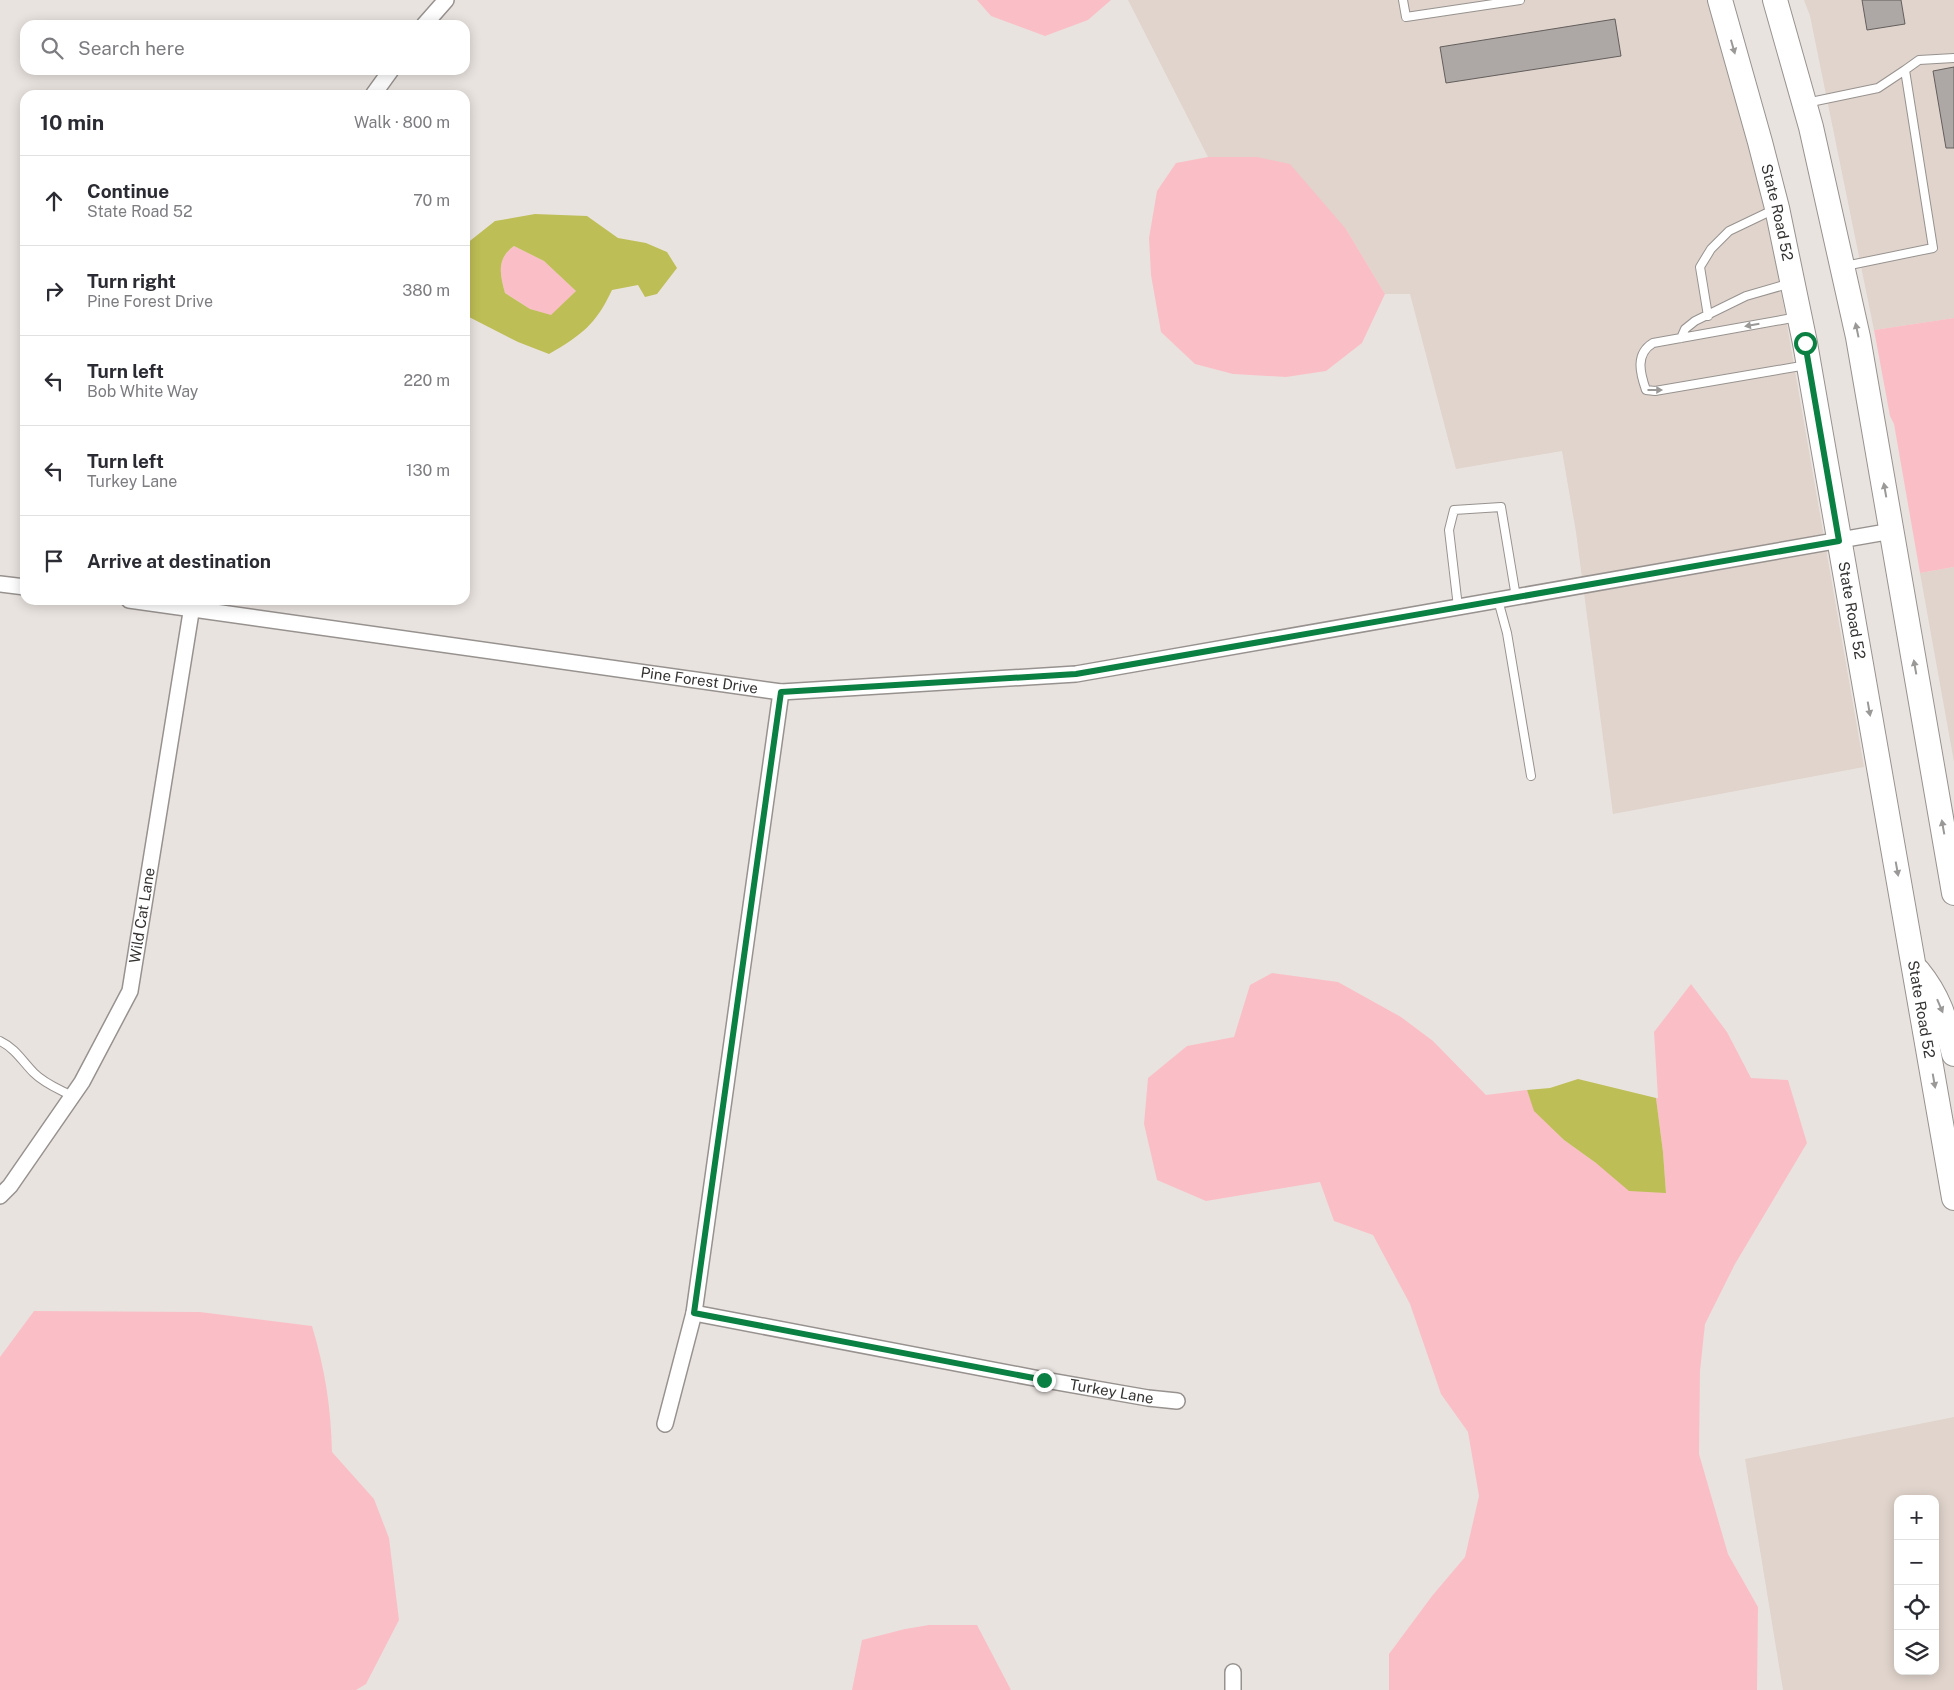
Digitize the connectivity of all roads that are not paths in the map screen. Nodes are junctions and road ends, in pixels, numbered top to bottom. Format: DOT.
graph roads {
  1 [pos="446,0"];
  2 [pos="1402,0"];
  3 [pos="1520,0"];
  4 [pos="1720,0"];
  5 [pos="1775,0"];
  6 [pos="428,20"];
  7 [pos="1954,58"];
  8 [pos="1905,70"];
  9 [pos="387,75"];
  10 [pos="377,90"];
  11 [pos="1805,103"];
  12 [pos="1777,208"];
  13 [pos="1843,266"];
  14 [pos="1793,283"];
  15 [pos="1708,316"];
  16 [pos="1800,316"];
  17 [pos="1681,338"];
  18 [pos="1809,365"];
  19 [pos="1892,530"];
  20 [pos="1839,541"];
  21 [pos="0,584"];
  22 [pos="20,586"];
  23 [pos="1516,597"];
  24 [pos="1498,600"];
  25 [pos="192,605"];
  26 [pos="199,605"];
  27 [pos="1458,607"];
  28 [pos="781,692"];
  29 [pos="1531,776"];
  30 [pos="1954,892"];
  31 [pos="1914,966"];
  32 [pos="0,1041"];
  33 [pos="1954,1054"];
  34 [pos="72,1096"];
  35 [pos="0,1196"];
  36 [pos="1954,1198"];
  37 [pos="694,1313"];
  38 [pos="1176,1401"];
  39 [pos="665,1424"];
  40 [pos="1233,1672"];
  41 [pos="1234,1690"];
  1 -- 6 [label="street"];
  2 -- 3 [label="lane"];
  4 -- 12 [label="main road, State Road 52, one-way"];
  5 -- 11 [label="main road"];
  7 -- 8 [label="lane"];
  8 -- 11 [label="lane"];
  8 -- 13 [label="lane"];
  9 -- 10 [label="street"];
  11 -- 13 [label="main road"];
  12 -- 14 [label="main road, State Road 52"];
  12 -- 15 [label="lane"];
  19 -- 13 [label="main road, one-way"];
  14 -- 15 [label="lane"];
  14 -- 16 [label="main road, State Road 52"];
  15 -- 17 [label="lane"];
  16 -- 17 [label="lane, one-way"];
  16 -- 18 [label="main road, State Road 52"];
  17 -- 18 [label="lane, one-way"];
  18 -- 20 [label="main road, State Road 52"];
  19 -- 20 [label="street, Pine Forest Drive"];
  30 -- 19 [label="main road, one-way"];
  20 -- 23 [label="street, Pine Forest Drive"];
  20 -- 31 [label="main road, State Road 52, one-way"];
  21 -- 22 [label="street"];
  23 -- 24 [label="street, Pine Forest Drive"];
  23 -- 27 [label="lane"];
  24 -- 27 [label="street, Pine Forest Drive"];
  24 -- 29 [label="lane"];
  25 -- 34 [label="street, Wild Cat Lane"];
  26 -- 28 [label="street, Pine Forest Drive"];
  27 -- 28 [label="street, Pine Forest Drive"];
  28 -- 37 [label="street"];
  31 -- 33 [label="main road, one-way"];
  31 -- 36 [label="main road, State Road 52, one-way"];
  32 -- 34 [label="lane"];
  34 -- 35 [label="street, Wild Cat Lane"];
  37 -- 38 [label="street, Turkey Lane"];
  37 -- 39 [label="street"];
  40 -- 41 [label="street"];
}
